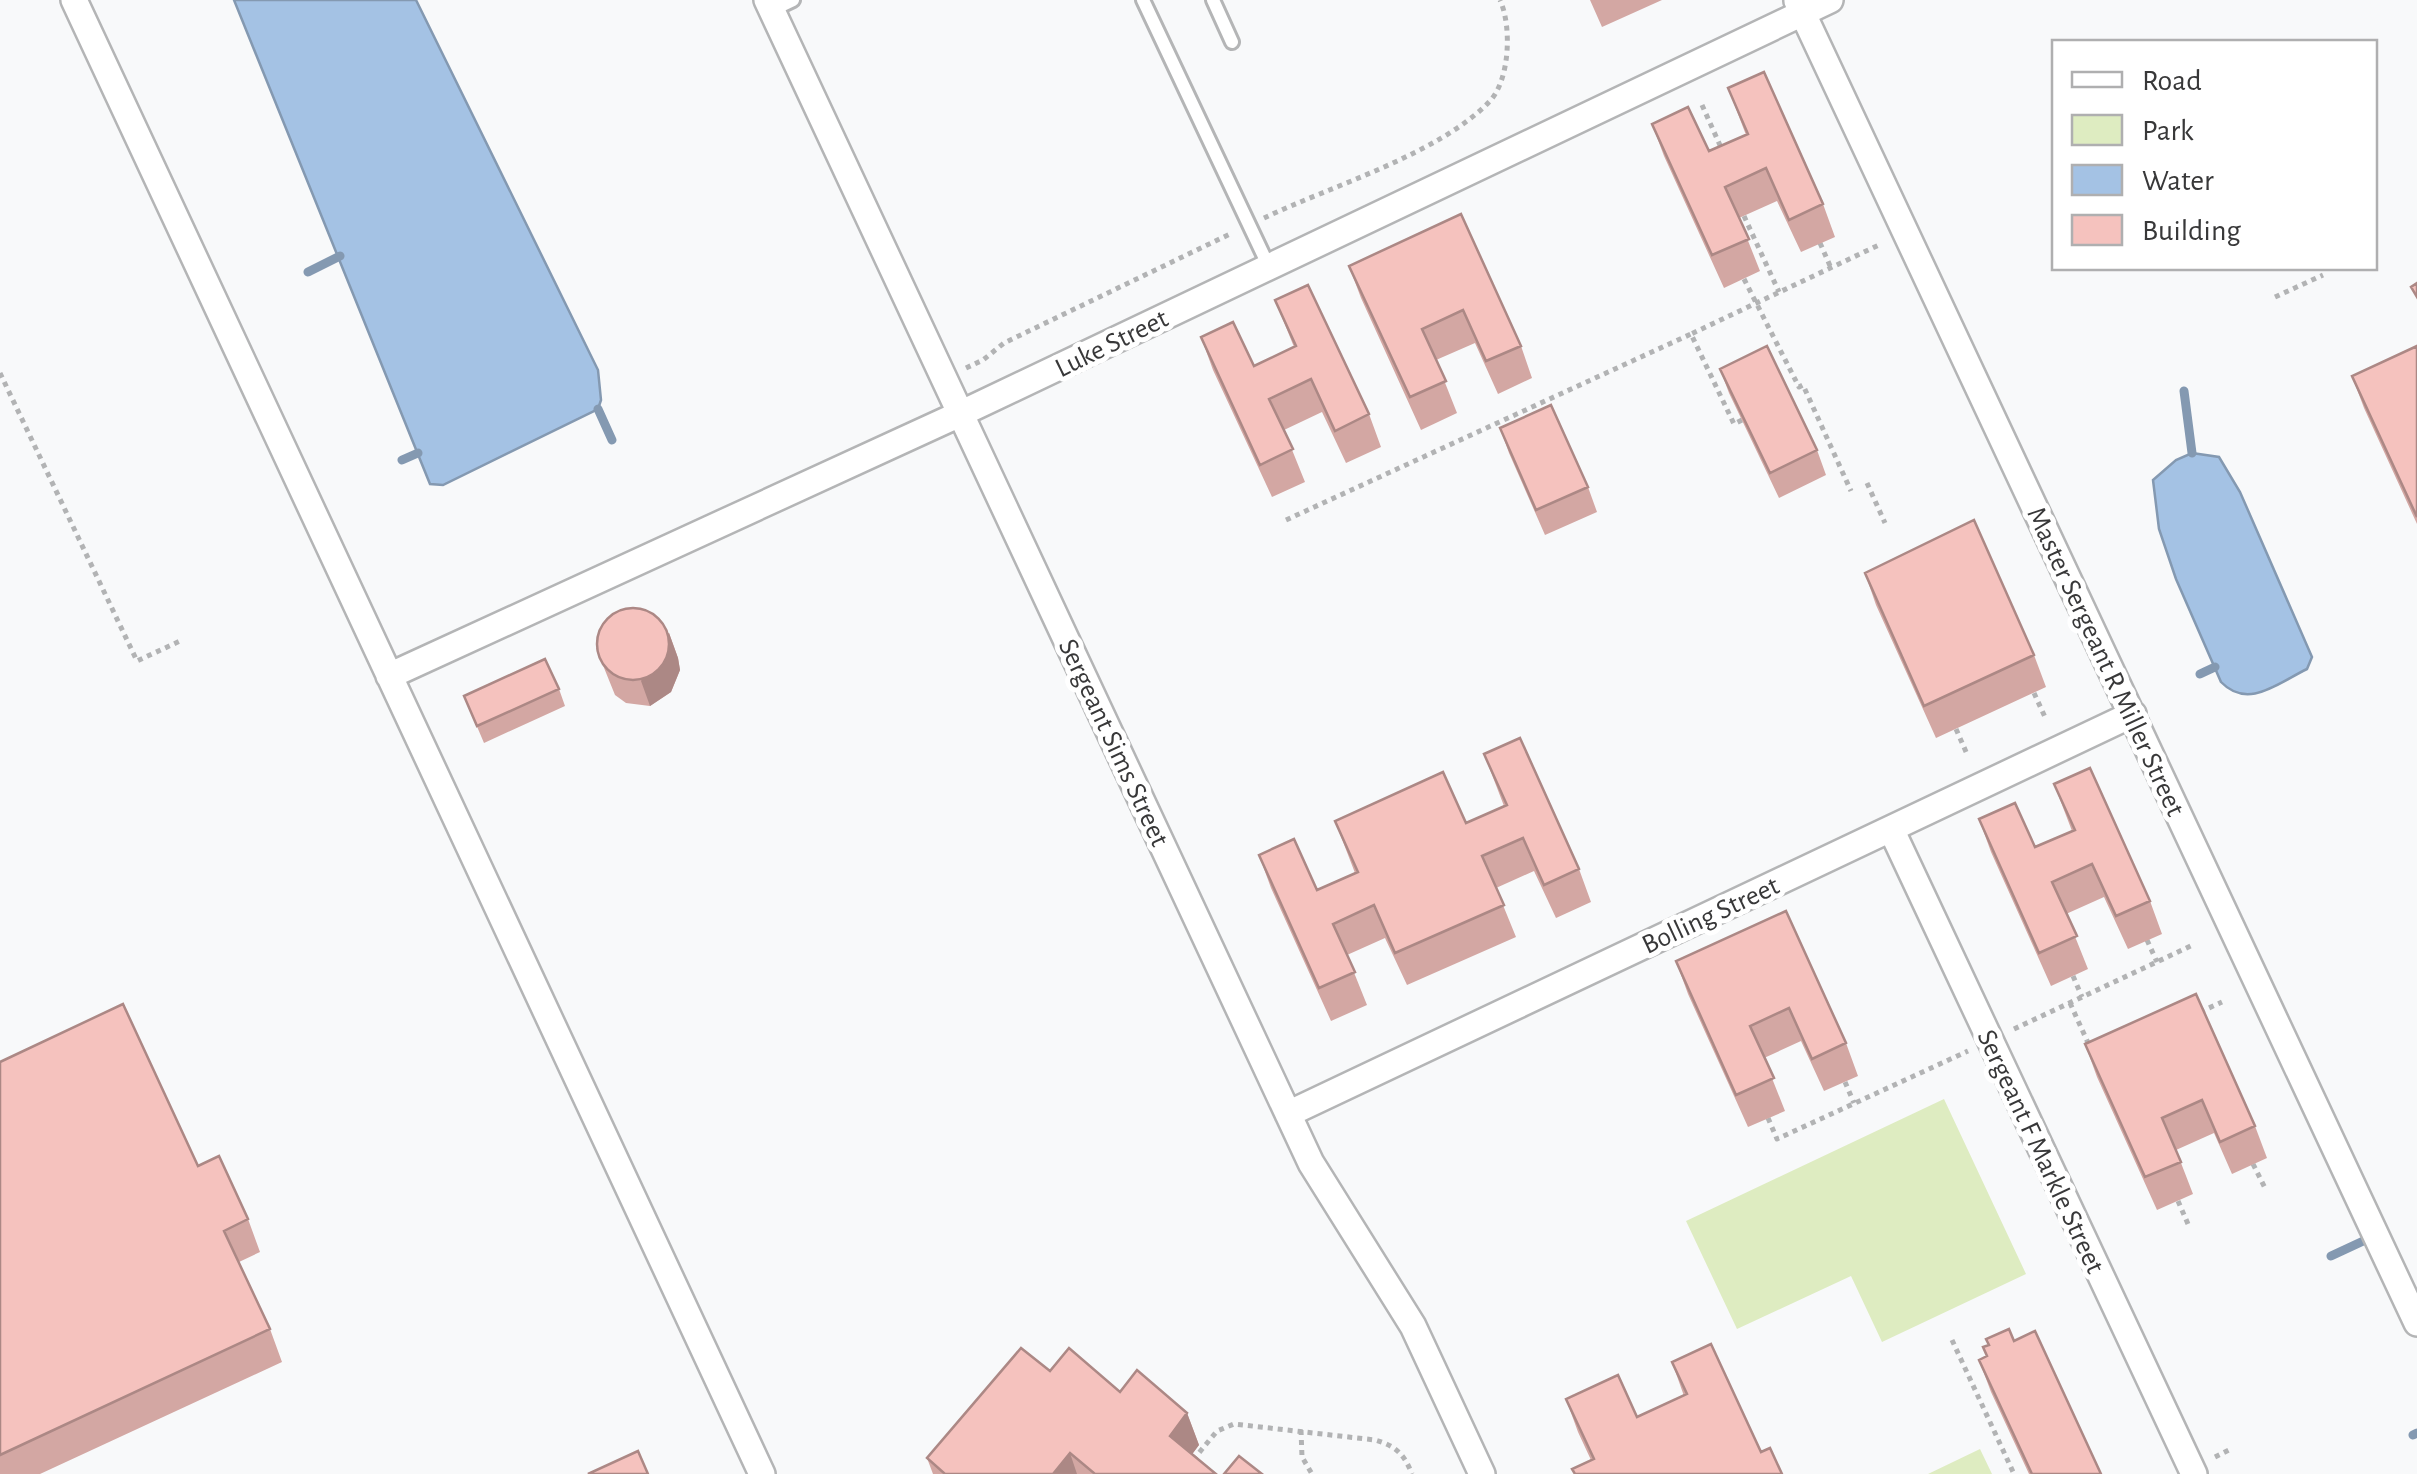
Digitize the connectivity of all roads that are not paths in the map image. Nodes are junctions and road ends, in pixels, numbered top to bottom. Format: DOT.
graph roads {
  1 [pos="74,0"];
  2 [pos="1142,0"];
  3 [pos="1213,0"];
  4 [pos="1830,0"];
  5 [pos="778,3"];
  6 [pos="1800,6"];
  7 [pos="1232,42"];
  8 [pos="1269,266"];
  9 [pos="962,413"];
  10 [pos="388,676"];
  11 [pos="2132,714"];
  12 [pos="1891,828"];
  13 [pos="1288,1114"];
  14 [pos="2417,1323"];
  15 [pos="762,1474"];
  16 [pos="1482,1474"];
  17 [pos="2194,1474"];
  1 -- 10 [label="street"];
  2 -- 8 [label="lane"];
  3 -- 7 [label="lane"];
  4 -- 6 [label="street, Luke Street"];
  5 -- 9 [label="street, Sergeant Sims Street"];
  6 -- 8 [label="street, Luke Street"];
  6 -- 11 [label="street, Master Sergeant R Miller Street"];
  8 -- 9 [label="street, Luke Street"];
  9 -- 10 [label="street, Luke Street"];
  9 -- 13 [label="street, Sergeant Sims Street"];
  10 -- 15 [label="street"];
  11 -- 12 [label="street, Bolling Street"];
  11 -- 14 [label="street, Master Sergeant R Miller Street"];
  12 -- 13 [label="street, Bolling Street"];
  12 -- 17 [label="street, Sergeant F Markle Street"];
  13 -- 16 [label="street, Sergeant Sims Street"];
}
